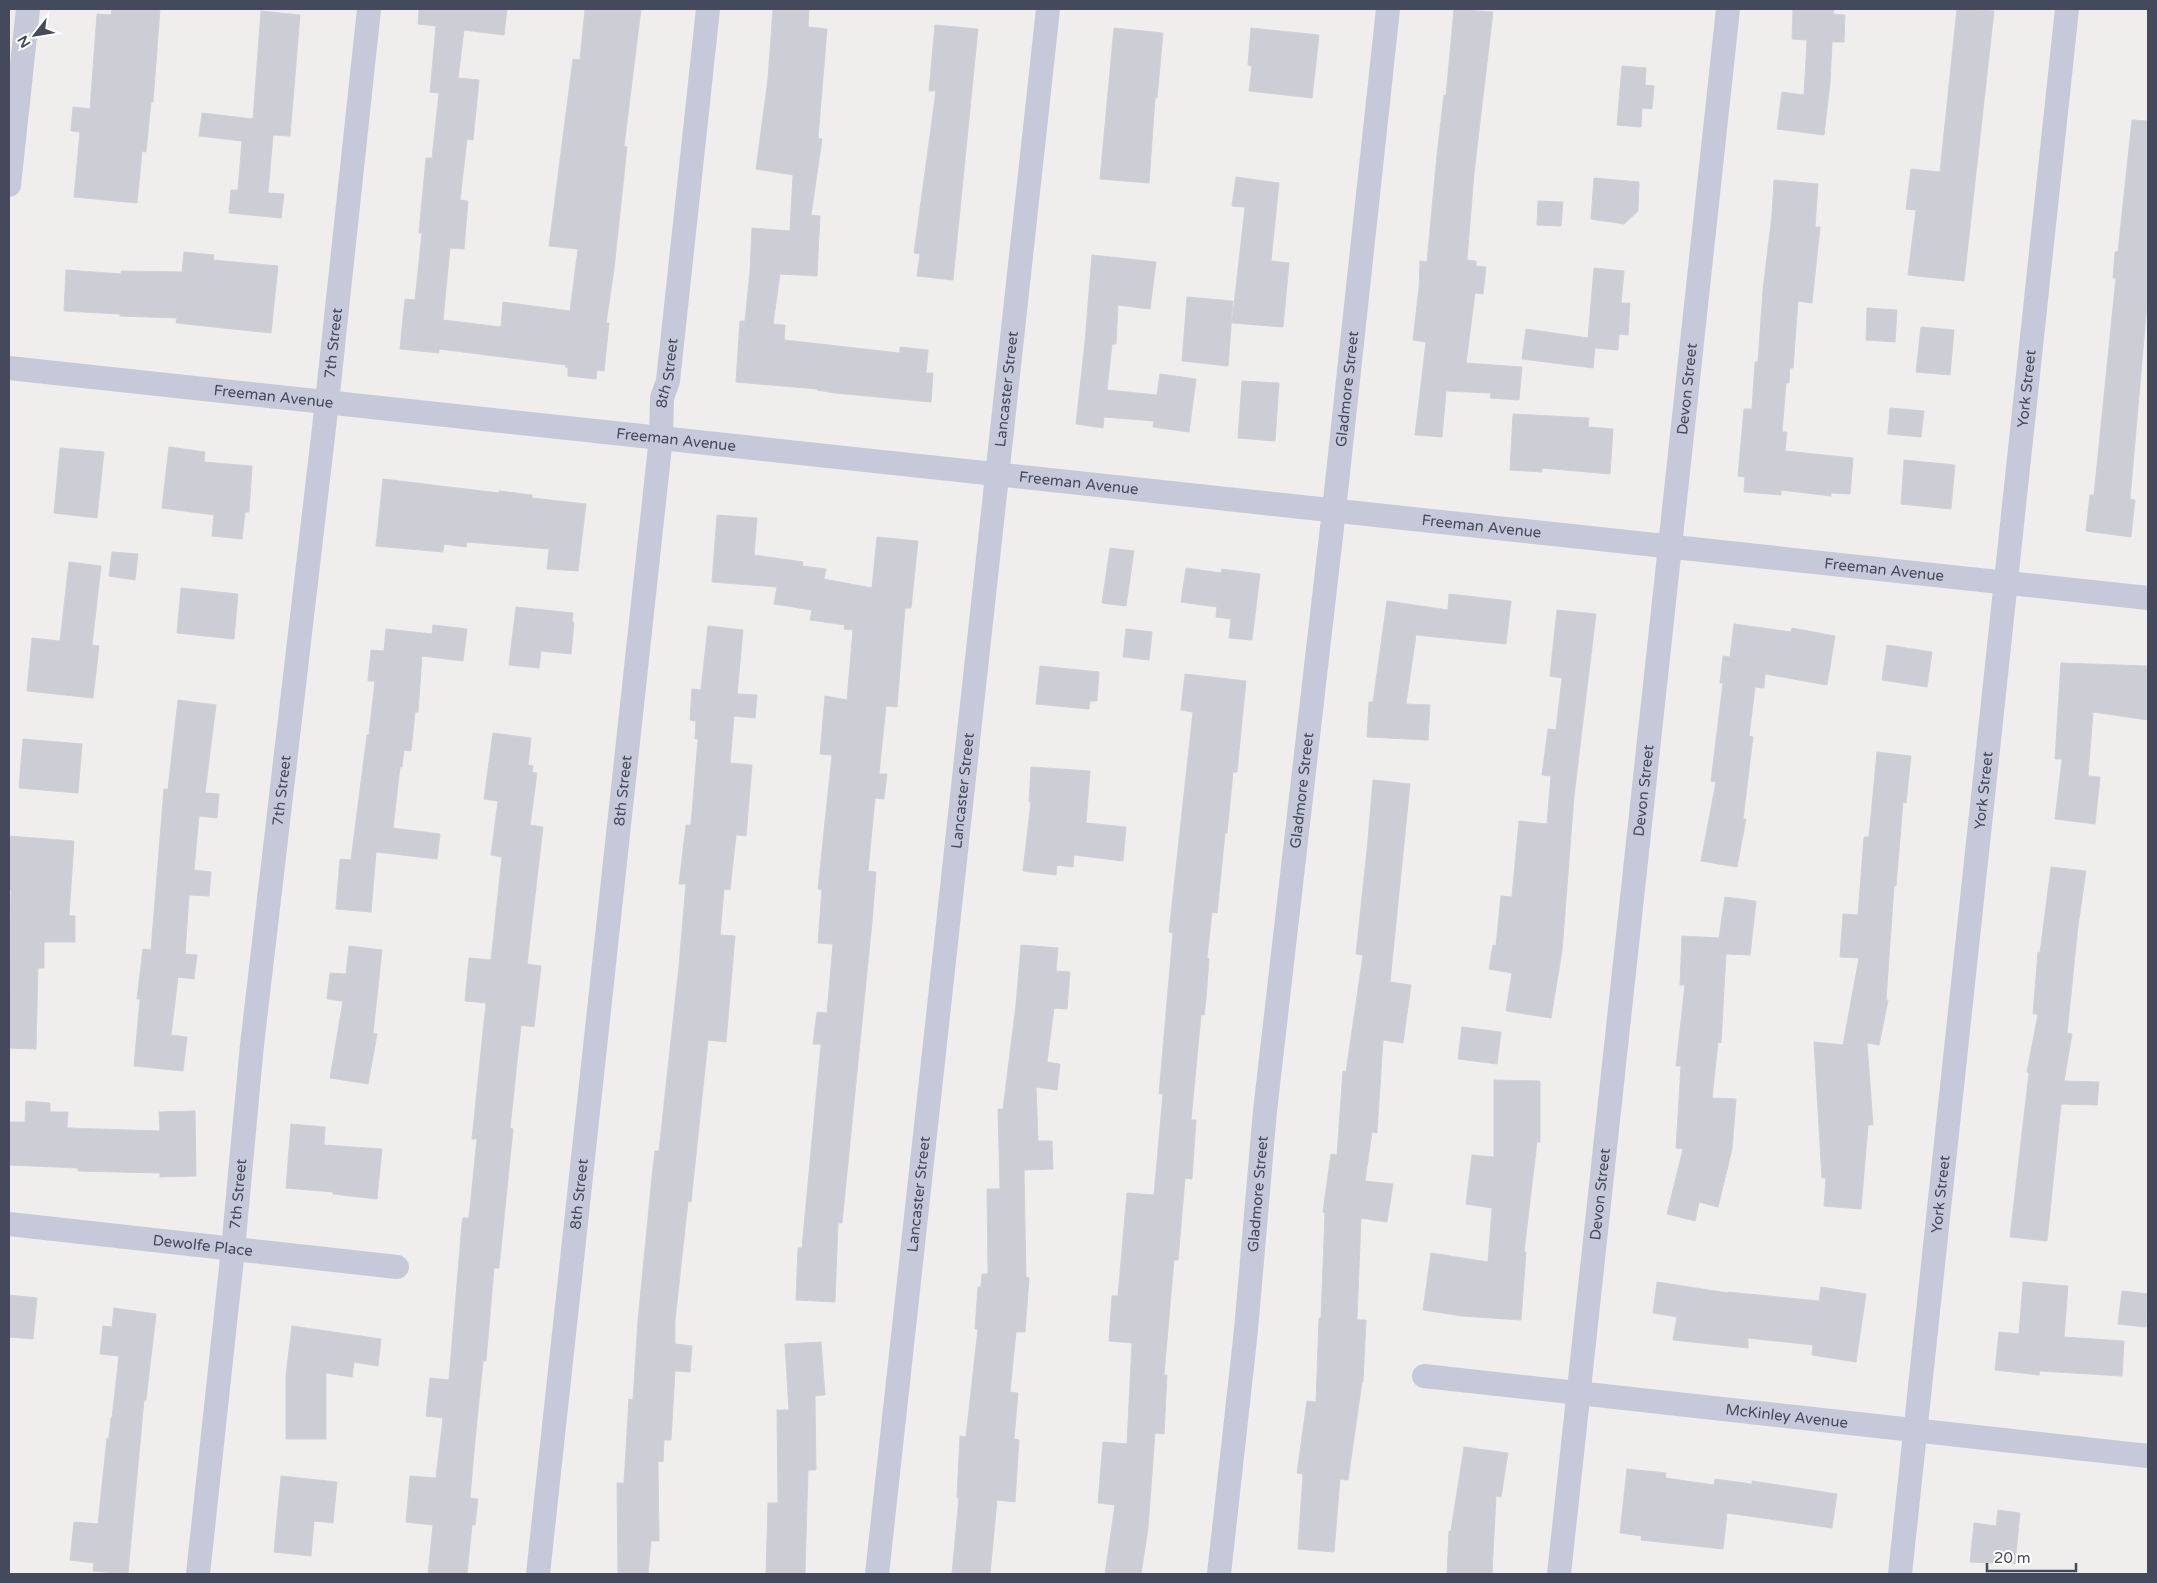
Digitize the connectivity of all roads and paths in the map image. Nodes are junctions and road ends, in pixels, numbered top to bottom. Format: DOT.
graph roads {
  1 [pos="28,9"];
  2 [pos="369,9"];
  3 [pos="708,9"];
  4 [pos="1048,9"];
  5 [pos="1388,9"];
  6 [pos="1728,9"];
  7 [pos="2067,9"];
  8 [pos="12,122"];
  9 [pos="9,185"];
  10 [pos="9,368"];
  11 [pos="327,402"];
  12 [pos="661,437"];
  13 [pos="998,474"];
  14 [pos="1334,510"];
  15 [pos="1669,546"];
  16 [pos="2006,582"];
  17 [pos="2148,598"];
  18 [pos="9,1224"];
  19 [pos="233,1249"];
  20 [pos="397,1267"];
  21 [pos="1424,1376"];
  22 [pos="1578,1394"];
  23 [pos="1915,1431"];
  24 [pos="2148,1456"];
  25 [pos="198,1574"];
  26 [pos="538,1574"];
  27 [pos="877,1574"];
  28 [pos="1219,1574"];
  29 [pos="1559,1574"];
  30 [pos="1900,1574"];
  1 -- 8 [label="street"];
  2 -- 11 [label="street, 7th Street"];
  3 -- 12 [label="street, 8th Street"];
  4 -- 13 [label="street, Lancaster Street"];
  5 -- 14 [label="street, Gladmore Street"];
  6 -- 15 [label="street, Devon Street"];
  7 -- 16 [label="street, York Street"];
  8 -- 9 [label="street"];
  10 -- 11 [label="street, Freeman Avenue"];
  11 -- 12 [label="street, Freeman Avenue"];
  11 -- 19 [label="street, 7th Street"];
  12 -- 13 [label="street, Freeman Avenue"];
  12 -- 26 [label="street, 8th Street"];
  13 -- 14 [label="street, Freeman Avenue"];
  13 -- 27 [label="street, Lancaster Street"];
  14 -- 15 [label="street, Freeman Avenue"];
  14 -- 28 [label="street, Gladmore Street"];
  15 -- 16 [label="street, Freeman Avenue"];
  15 -- 22 [label="street, Devon Street"];
  16 -- 17 [label="street, Freeman Avenue"];
  16 -- 23 [label="street, York Street"];
  18 -- 19 [label="street, Dewolfe Place"];
  19 -- 20 [label="street, Dewolfe Place"];
  19 -- 25 [label="street, 7th Street"];
  21 -- 22 [label="street, McKinley Avenue"];
  22 -- 23 [label="street, McKinley Avenue"];
  22 -- 29 [label="street, Devon Street"];
  23 -- 24 [label="street, McKinley Avenue"];
  23 -- 30 [label="street, York Street"];
}
